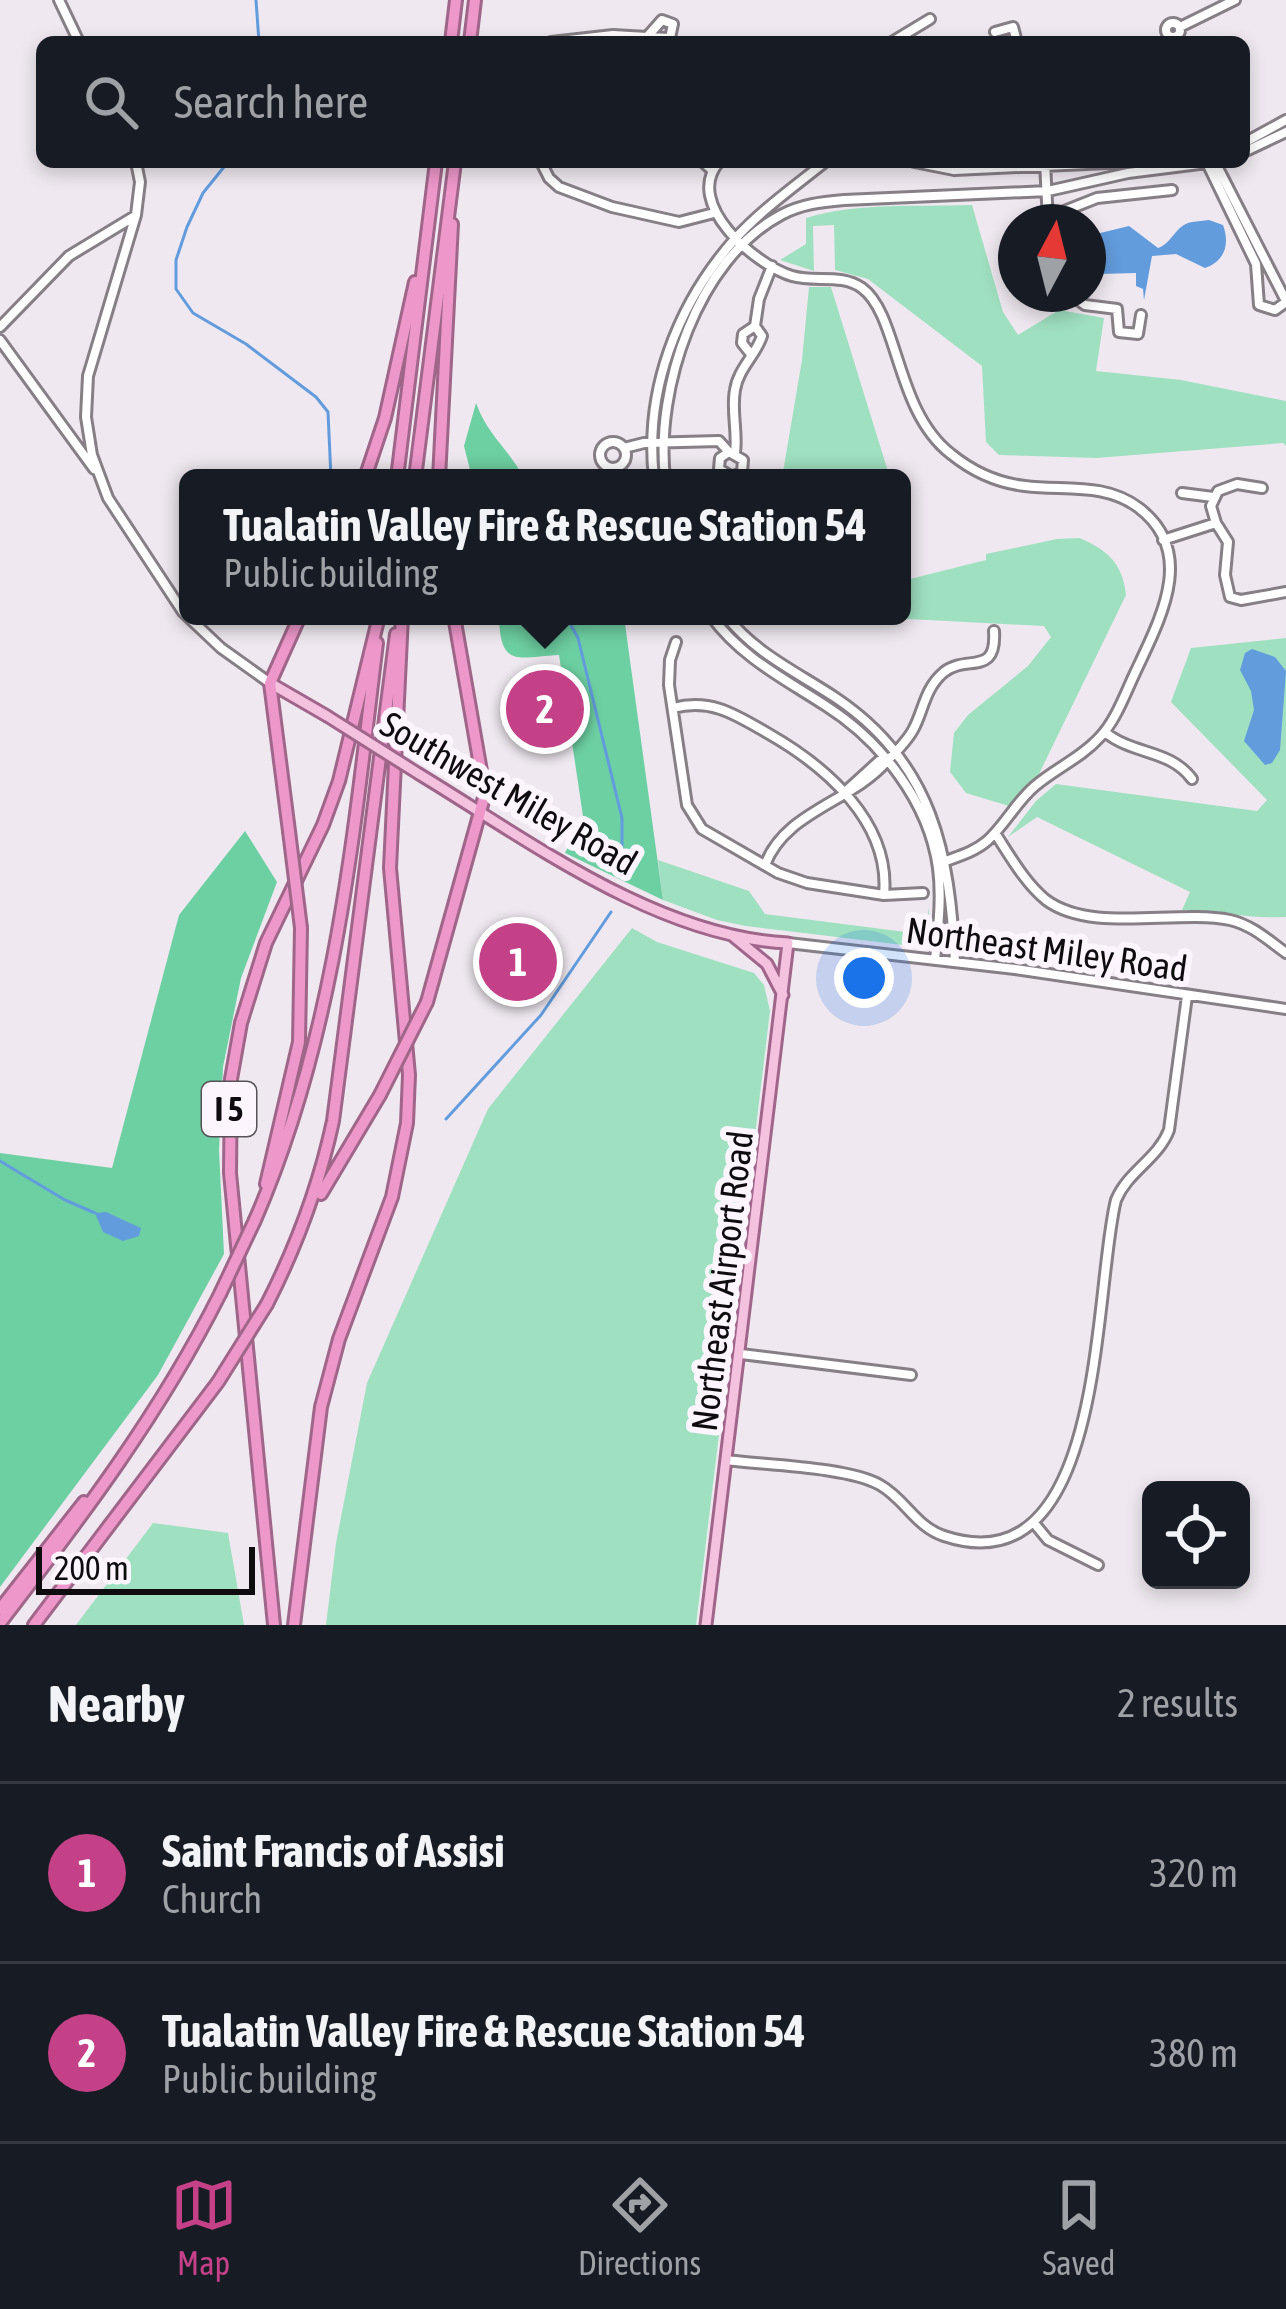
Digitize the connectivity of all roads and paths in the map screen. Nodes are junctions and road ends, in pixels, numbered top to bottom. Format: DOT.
graph roads {
  1 [pos="59,0"];
  2 [pos="456,0"];
  3 [pos="475,0"];
  4 [pos="1235,0"];
  5 [pos="930,19"];
  6 [pos="1180,27"];
  7 [pos="994,32"];
  8 [pos="76,36"];
  9 [pos="452,36"];
  10 [pos="471,36"];
  11 [pos="902,36"];
  12 [pos="1015,36"];
  13 [pos="1286,120"];
  14 [pos="1286,132"];
  15 [pos="1250,144"];
  16 [pos="1250,146"];
  17 [pos="137,168"];
  18 [pos="435,168"];
  19 [pos="454,168"];
  20 [pos="545,168"];
  21 [pos="716,168"];
  22 [pos="819,168"];
  23 [pos="944,168"];
  24 [pos="990,168"];
  25 [pos="1045,168"];
  26 [pos="1170,168"];
  27 [pos="1213,168"];
  28 [pos="1214,168"];
  29 [pos="1048,190"];
  30 [pos="1172,190"];
  31 [pos="451,194"];
  32 [pos="1048,204"];
  33 [pos="1083,204"];
  34 [pos="715,213"];
  35 [pos="136,215"];
  36 [pos="428,220"];
  37 [pos="740,241"];
  38 [pos="772,266"];
  39 [pos="1286,301"];
  40 [pos="1106,308"];
  41 [pos="1141,315"];
  42 [pos="755,326"];
  43 [pos="0,327"];
  44 [pos="0,340"];
  45 [pos="750,353"];
  46 [pos="657,443"];
  47 [pos="624,448"];
  48 [pos="732,453"];
  49 [pos="368,469"];
  50 [pos="398,469"];
  51 [pos="416,469"];
  52 [pos="440,469"];
  53 [pos="655,469"];
  54 [pos="663,469"];
  55 [pos="719,469"];
  56 [pos="743,469"];
  57 [pos="97,472"];
  58 [pos="1262,488"];
  59 [pos="1182,493"];
  60 [pos="1213,497"];
  61 [pos="1216,524"];
  62 [pos="1163,541"];
  63 [pos="1286,592"];
  64 [pos="179,606"];
  65 [pos="197,625"];
  66 [pos="296,625"];
  67 [pos="378,625"];
  68 [pos="379,625"];
  69 [pos="399,625"];
  70 [pos="400,625"];
  71 [pos="456,625"];
  72 [pos="728,625"];
  73 [pos="994,631"];
  74 [pos="676,642"];
  75 [pos="270,682"];
  76 [pos="673,708"];
  77 [pos="1105,732"];
  78 [pos="892,756"];
  79 [pos="1192,779"];
  80 [pos="845,792"];
  81 [pos="481,811"];
  82 [pos="995,833"];
  83 [pos="942,862"];
  84 [pos="765,865"];
  85 [pos="923,893"];
  86 [pos="884,895"];
  87 [pos="728,933"];
  88 [pos="788,943"];
  89 [pos="1286,953"];
  90 [pos="935,960"];
  91 [pos="956,962"];
  92 [pos="783,995"];
  93 [pos="1187,996"];
  94 [pos="1286,1009"];
  95 [pos="264,1198"];
  96 [pos="304,1222"];
  97 [pos="741,1354"];
  98 [pos="911,1375"];
  99 [pos="121,1458"];
  100 [pos="726,1460"];
  101 [pos="1034,1523"];
  102 [pos="1098,1565"];
  103 [pos="0,1610"];
  104 [pos="0,1623"];
  105 [pos="34,1625"];
  106 [pos="274,1625"];
  107 [pos="294,1625"];
  108 [pos="706,1625"];
  1 -- 8 [label="street"];
  2 -- 9 [label="highway"];
  3 -- 10 [label="highway"];
  4 -- 6 [label="street"];
  5 -- 11 [label="street"];
  7 -- 12 [label="street"];
  13 -- 15 [label="street"];
  14 -- 16 [label="street"];
  17 -- 35 [label="street"];
  18 -- 36 [label="highway"];
  19 -- 31 [label="highway"];
  20 -- 34 [label="street"];
  21 -- 34 [label="street"];
  22 -- 37 [label="street"];
  23 -- 24 [label="street"];
  25 -- 29 [label="street"];
  26 -- 29 [label="street"];
  27 -- 39 [label="street"];
  28 -- 39 [label="street"];
  29 -- 32 [label="street"];
  29 -- 37 [label="street"];
  30 -- 33 [label="street"];
  31 -- 51 [label="highway"];
  31 -- 52 [label="highway"];
  34 -- 37 [label="street"];
  35 -- 43 [label="street"];
  35 -- 57 [label="street"];
  36 -- 49 [label="highway"];
  36 -- 50 [label="highway"];
  37 -- 38 [label="street"];
  37 -- 46 [label="street"];
  38 -- 42 [label="street"];
  38 -- 62 [label="street"];
  40 -- 41 [label="street"];
  42 -- 45 [label="street"];
  42 -- 45 [label="street"];
  44 -- 57 [label="street"];
  45 -- 48 [label="street"];
  46 -- 47 [label="street"];
  46 -- 48 [label="street"];
  46 -- 53 [label="street"];
  46 -- 54 [label="street"];
  48 -- 55 [label="street"];
  48 -- 56 [label="street"];
  57 -- 64 [label="street"];
  58 -- 60 [label="street"];
  59 -- 60 [label="street"];
  60 -- 61 [label="street"];
  61 -- 62 [label="street"];
  61 -- 63 [label="street"];
  62 -- 77 [label="street"];
  65 -- 75 [label="street"];
  66 -- 75 [label="highway"];
  67 -- 106 [label="highway, I 5"];
  68 -- 95 [label="highway, I 5"];
  69 -- 96 [label="highway"];
  70 -- 107 [label="highway"];
  71 -- 81 [label="highway"];
  72 -- 78 [label="street"];
  73 -- 78 [label="street"];
  74 -- 76 [label="street"];
  75 -- 81 [label="main road, Southwest Miley Road, bridge"];
  75 -- 95 [label="highway, I 5, bridge"];
  76 -- 80 [label="street"];
  76 -- 84 [label="street"];
  77 -- 79 [label="street"];
  77 -- 82 [label="street"];
  78 -- 80 [label="street"];
  78 -- 83 [label="street"];
  80 -- 84 [label="street"];
  80 -- 86 [label="street"];
  81 -- 87 [label="main road, Southwest Miley Road"];
  81 -- 96 [label="highway, bridge"];
  82 -- 83 [label="street"];
  82 -- 89 [label="street"];
  83 -- 90 [label="street"];
  83 -- 91 [label="street"];
  84 -- 86 [label="street"];
  85 -- 86 [label="street"];
  87 -- 88 [label="main road, Northeast Miley Road"];
  87 -- 92 [label="main road"];
  88 -- 90 [label="street, Northeast Miley Road"];
  88 -- 92 [label="main road, Northeast Airport Road"];
  90 -- 91 [label="street, Northeast Miley Road"];
  91 -- 93 [label="street, Northeast Miley Road"];
  92 -- 97 [label="main road, Northeast Airport Road"];
  93 -- 94 [label="street, Northeast Miley Road"];
  93 -- 101 [label="street"];
  95 -- 99 [label="highway, I 5, bridge"];
  96 -- 105 [label="highway, bridge"];
  97 -- 98 [label="street"];
  97 -- 100 [label="main road, Northeast Airport Road"];
  99 -- 103 [label="highway, I 5"];
  99 -- 104 [label="highway, I 5"];
  100 -- 101 [label="street"];
  100 -- 108 [label="main road, Northeast Airport Road"];
  101 -- 102 [label="street"];
}
